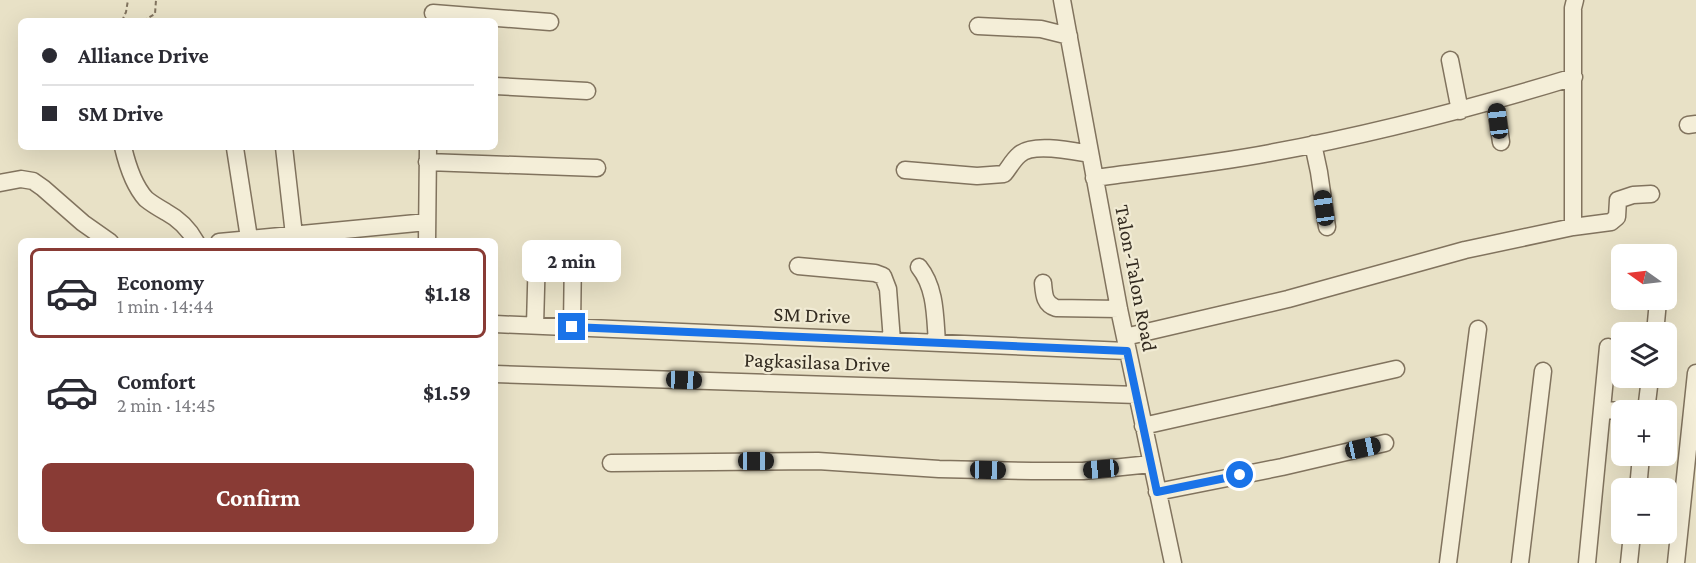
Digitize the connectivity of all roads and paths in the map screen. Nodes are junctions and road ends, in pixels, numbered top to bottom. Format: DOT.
graph roads {
  1 [pos="128,0"];
  2 [pos="156,0"];
  3 [pos="1062,0"];
  4 [pos="1575,0"];
  5 [pos="433,11"];
  6 [pos="123,18"];
  7 [pos="148,18"];
  8 [pos="550,22"];
  9 [pos="978,26"];
  10 [pos="1069,36"];
  11 [pos="1450,60"];
  12 [pos="1574,77"];
  13 [pos="498,86"];
  14 [pos="587,91"];
  15 [pos="1496,101"];
  16 [pos="1460,111"];
  17 [pos="1501,142"];
  18 [pos="1313,144"];
  19 [pos="124,150"];
  20 [pos="235,150"];
  21 [pos="284,150"];
  22 [pos="1090,154"];
  23 [pos="427,155"];
  24 [pos="597,168"];
  25 [pos="905,170"];
  26 [pos="1094,178"];
  27 [pos="0,183"];
  28 [pos="1651,194"];
  29 [pos="427,222"];
  30 [pos="1327,227"];
  31 [pos="1573,227"];
  32 [pos="294,235"];
  33 [pos="104,238"];
  34 [pos="194,238"];
  35 [pos="249,238"];
  36 [pos="427,238"];
  37 [pos="798,266"];
  38 [pos="919,267"];
  39 [pos="1043,282"];
  40 [pos="1119,309"];
  41 [pos="498,324"];
  42 [pos="535,326"];
  43 [pos="572,327"];
  44 [pos="1478,329"];
  45 [pos="892,341"];
  46 [pos="937,343"];
  47 [pos="1126,344"];
  48 [pos="1608,347"];
  49 [pos="1396,369"];
  50 [pos="1543,371"];
  51 [pos="1696,373"];
  52 [pos="498,374"];
  53 [pos="1137,395"];
  54 [pos="1602,410"];
  55 [pos="1611,410"];
  56 [pos="1143,426"];
  57 [pos="1385,443"];
  58 [pos="611,463"];
  59 [pos="1151,464"];
  60 [pos="1157,492"];
  61 [pos="1631,544"];
  62 [pos="1173,563"];
  63 [pos="1448,563"];
  64 [pos="1520,563"];
  65 [pos="1587,563"];
  66 [pos="1629,563"];
  67 [pos="1676,563"];
  1 -- 6 [label="path"];
  2 -- 7 [label="path"];
  3 -- 10 [label="street, Talon-Talon Road"];
  4 -- 12 [label="street"];
  5 -- 8 [label="street"];
  9 -- 10 [label="street"];
  10 -- 22 [label="street, Talon-Talon Road"];
  11 -- 16 [label="street"];
  12 -- 15 [label="street"];
  12 -- 31 [label="street"];
  13 -- 14 [label="street"];
  15 -- 16 [label="street"];
  15 -- 17 [label="street"];
  16 -- 18 [label="street"];
  18 -- 26 [label="street"];
  18 -- 30 [label="street"];
  19 -- 34 [label="street"];
  20 -- 35 [label="street"];
  21 -- 32 [label="street"];
  22 -- 25 [label="street"];
  22 -- 26 [label="street, Talon-Talon Road"];
  23 -- 24 [label="street"];
  23 -- 29 [label="street"];
  26 -- 40 [label="street, Talon-Talon Road"];
  27 -- 33 [label="street"];
  28 -- 31 [label="street, SM Drive"];
  29 -- 32 [label="street"];
  29 -- 36 [label="street"];
  31 -- 47 [label="street, SM Drive"];
  32 -- 35 [label="street"];
  37 -- 45 [label="street"];
  38 -- 46 [label="street"];
  39 -- 40 [label="street"];
  40 -- 47 [label="street, Talon-Talon Road"];
  41 -- 42 [label="street, SM Drive"];
  42 -- 43 [label="street, SM Drive"];
  42 -- 43 [label="street"];
  43 -- 45 [label="street, SM Drive"];
  44 -- 63 [label="street"];
  45 -- 46 [label="street, SM Drive"];
  46 -- 47 [label="street, SM Drive"];
  47 -- 53 [label="street, Talon-Talon Road"];
  48 -- 54 [label="street"];
  49 -- 56 [label="street"];
  50 -- 64 [label="street"];
  51 -- 67 [label="street"];
  52 -- 53 [label="street, Pagkasilasa Drive"];
  53 -- 56 [label="street, Talon-Talon Road"];
  54 -- 55 [label="street"];
  54 -- 65 [label="street"];
  56 -- 59 [label="street, Talon-Talon Road"];
  57 -- 60 [label="street"];
  58 -- 59 [label="street"];
  59 -- 60 [label="street, Talon-Talon Road"];
  60 -- 62 [label="street, Talon-Talon Road"];
  61 -- 66 [label="street"];
}
